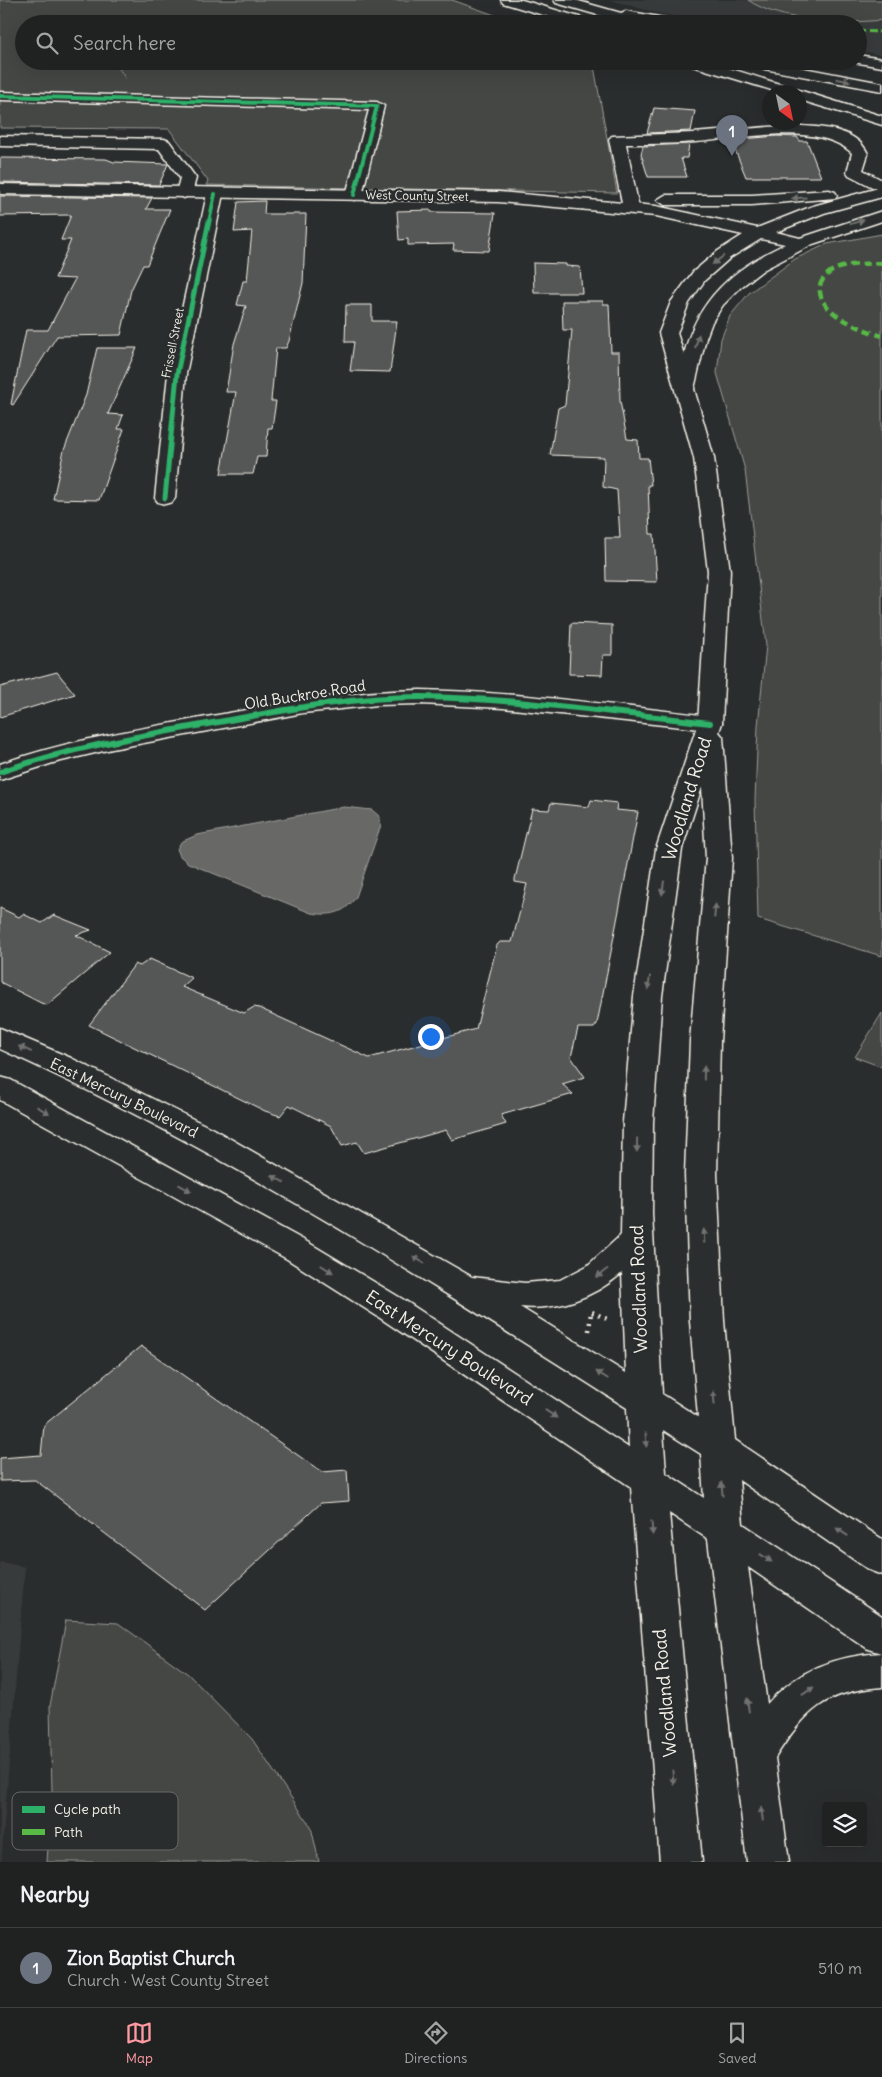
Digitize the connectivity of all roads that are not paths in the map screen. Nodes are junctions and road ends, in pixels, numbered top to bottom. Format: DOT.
graph roads {
  1 [pos="561,0"];
  2 [pos="515,2"];
  3 [pos="605,13"];
  4 [pos="552,15"];
  5 [pos="558,15"];
  6 [pos="612,15"];
  7 [pos="618,15"];
  8 [pos="867,60"];
  9 [pos="882,63"];
  10 [pos="720,70"];
  11 [pos="792,70"];
  12 [pos="855,70"];
  13 [pos="882,75"];
  14 [pos="768,85"];
  15 [pos="882,87"];
  16 [pos="0,96"];
  17 [pos="807,97"];
  18 [pos="882,121"];
  19 [pos="0,141"];
  20 [pos="882,187"];
  21 [pos="0,189"];
  22 [pos="882,192"];
  23 [pos="184,193"];
  24 [pos="215,194"];
  25 [pos="354,195"];
  26 [pos="630,203"];
  27 [pos="882,216"];
  28 [pos="759,233"];
  29 [pos="800,243"];
  30 [pos="685,388"];
  31 [pos="165,498"];
  32 [pos="710,723"];
  33 [pos="0,772"];
  34 [pos="0,1038"];
  35 [pos="0,1087"];
  36 [pos="637,1239"];
  37 [pos="460,1286"];
  38 [pos="644,1401"];
  39 [pos="718,1446"];
  40 [pos="648,1480"];
  41 [pos="725,1531"];
  42 [pos="882,1559"];
  43 [pos="882,1637"];
  44 [pos="882,1670"];
  45 [pos="755,1754"];
  46 [pos="681,1862"];
  47 [pos="768,1862"];
  1 -- 3 [label="main road"];
  2 -- 4 [label="main road"];
  2 -- 5 [label="main road"];
  3 -- 6 [label="main road"];
  3 -- 7 [label="main road"];
  8 -- 9 [label="main road"];
  10 -- 14 [label="main road"];
  11 -- 15 [label="main road, one-way"];
  12 -- 13 [label="main road"];
  16 -- 25 [label="main road"];
  17 -- 18 [label="main road"];
  19 -- 23 [label="main road"];
  20 -- 26 [label="main road"];
  21 -- 23 [label="main road, West County Street"];
  22 -- 26 [label="main road, one-way"];
  22 -- 28 [label="main road, Woodland Road"];
  23 -- 24 [label="main road, West County Street"];
  24 -- 25 [label="main road, West County Street"];
  24 -- 31 [label="main road, Frissell Street"];
  25 -- 26 [label="main road, West County Street"];
  26 -- 28 [label="main road, West County Street"];
  29 -- 27 [label="main road, Woodland Road, one-way"];
  28 -- 29 [label="main road, West County Street"];
  28 -- 30 [label="main road, Woodland Road, one-way"];
  30 -- 29 [label="main road, Woodland Road, one-way"];
  30 -- 32 [label="main road, Woodland Road"];
  32 -- 33 [label="main road, Old Buckroe Road"];
  32 -- 36 [label="main road, Woodland Road, one-way"];
  39 -- 32 [label="main road, Woodland Road, one-way"];
  37 -- 34 [label="main road, East Mercury Boulevard, one-way"];
  35 -- 40 [label="main road, East Mercury Boulevard, one-way"];
  36 -- 37 [label="main road, one-way"];
  36 -- 38 [label="main road, Woodland Road"];
  38 -- 37 [label="main road, East Mercury Boulevard, one-way"];
  38 -- 39 [label="main road, East Mercury Boulevard"];
  38 -- 40 [label="main road, Woodland Road, one-way"];
  41 -- 39 [label="main road, Woodland Road, one-way"];
  42 -- 39 [label="main road, East Mercury Boulevard, one-way"];
  40 -- 41 [label="main road, East Mercury Boulevard"];
  40 -- 46 [label="main road, Woodland Road, one-way"];
  41 -- 43 [label="main road, East Mercury Boulevard, one-way"];
  45 -- 41 [label="main road, Woodland Road, one-way"];
  45 -- 44 [label="main road, one-way"];
  47 -- 45 [label="main road, Woodland Road, one-way"];
}
